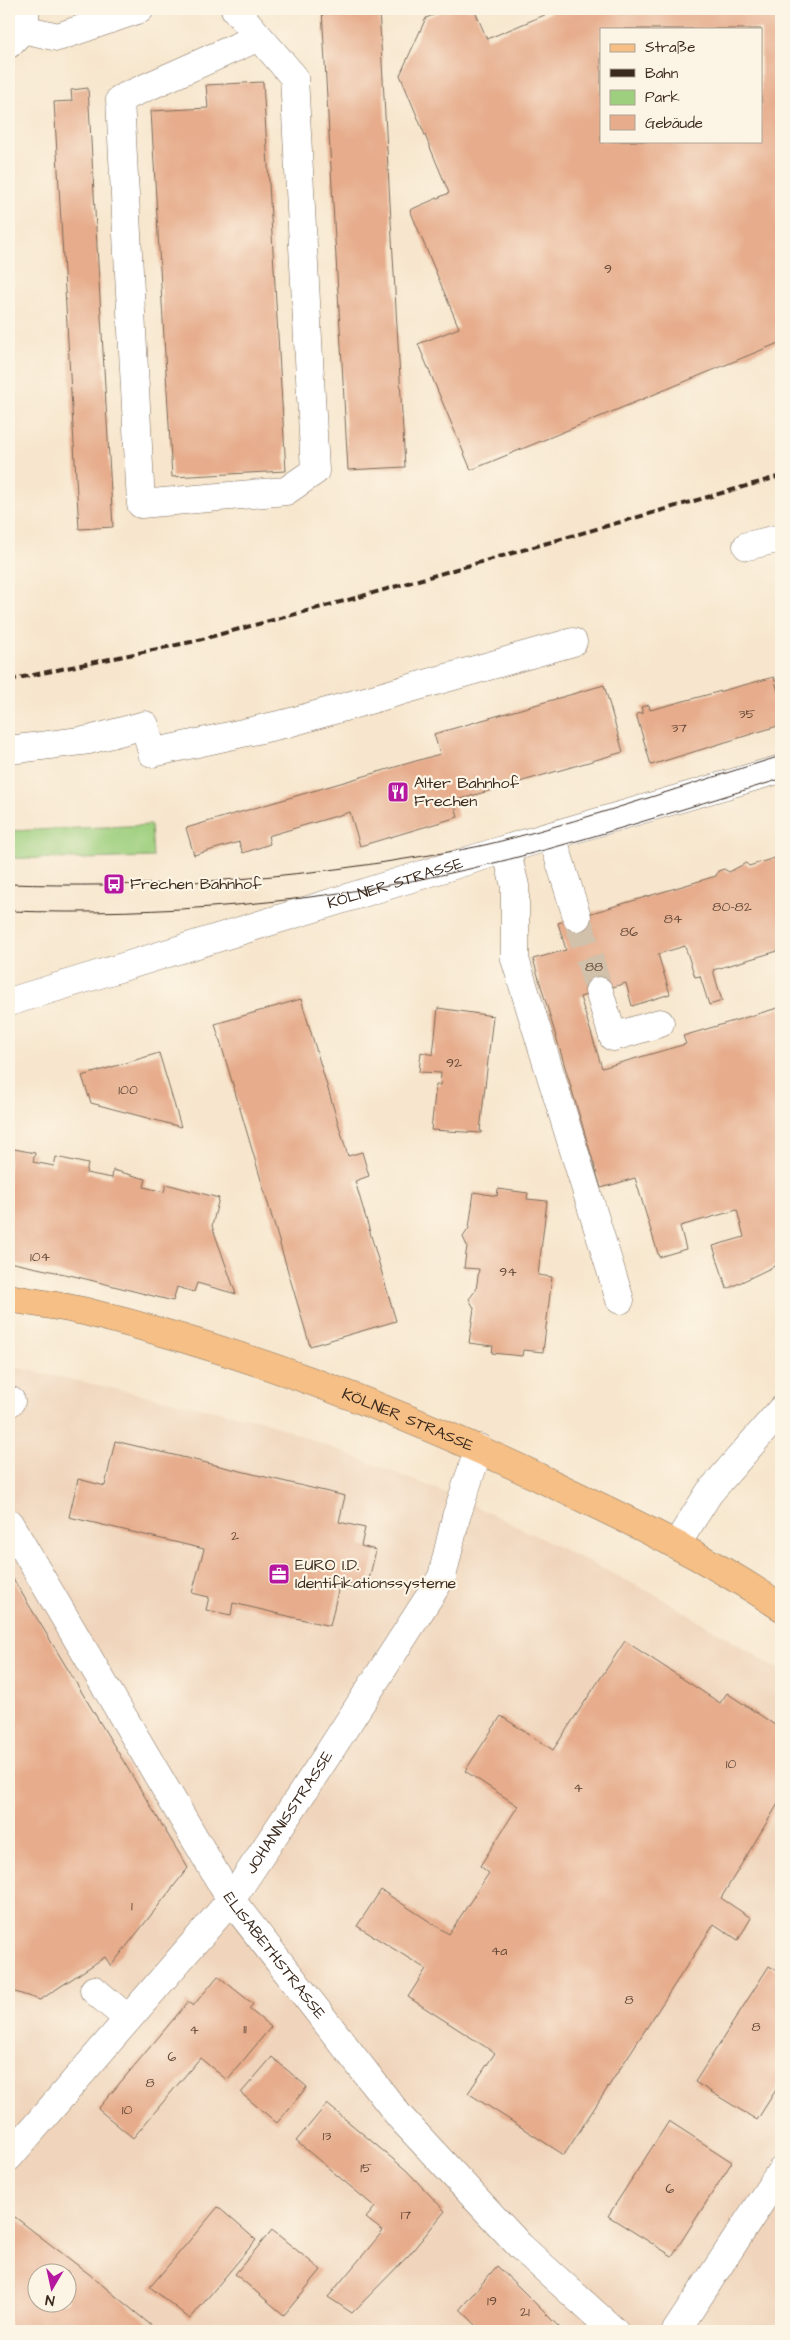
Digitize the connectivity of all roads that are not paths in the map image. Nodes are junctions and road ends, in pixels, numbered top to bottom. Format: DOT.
graph roads {
  1 [pos="140,9"];
  2 [pos="235,9"];
  3 [pos="19,27"];
  4 [pos="259,37"];
  5 [pos="781,538"];
  6 [pos="747,546"];
  7 [pos="573,642"];
  8 [pos="9,750"];
  9 [pos="781,769"];
  10 [pos="552,836"];
  11 [pos="506,849"];
  12 [pos="577,918"];
  13 [pos="599,991"];
  14 [pos="9,1002"];
  15 [pos="660,1023"];
  16 [pos="9,1298"];
  17 [pos="620,1300"];
  18 [pos="781,1410"];
  19 [pos="479,1448"];
  20 [pos="9,1523"];
  21 [pos="676,1545"];
  22 [pos="781,1607"];
  23 [pos="231,1900"];
  24 [pos="94,1990"];
  25 [pos="128,2019"];
  26 [pos="9,2157"];
  27 [pos="781,2170"];
  28 [pos="614,2331"];
  29 [pos="676,2331"];
  1 -- 3 [label="street"];
  2 -- 4 [label="street"];
  4 -- 4 [label="street"];
  5 -- 6 [label="street"];
  7 -- 8 [label="street"];
  9 -- 10 [label="street, KÖLNER STRASSE"];
  10 -- 11 [label="street, KÖLNER STRASSE"];
  10 -- 12 [label="street"];
  11 -- 14 [label="street, KÖLNER STRASSE"];
  11 -- 17 [label="street"];
  13 -- 15 [label="street"];
  16 -- 19 [label="main road, KÖLNER STRASSE"];
  18 -- 21 [label="street"];
  19 -- 21 [label="main road, KÖLNER STRASSE"];
  19 -- 23 [label="street, JOHANNISSTRASSE"];
  20 -- 23 [label="street, ELISABETHSTRASSE"];
  21 -- 22 [label="main road, KÖLNER STRASSE"];
  23 -- 25 [label="street, JOHANNISSTRASSE"];
  23 -- 28 [label="street, ELISABETHSTRASSE"];
  24 -- 25 [label="street"];
  25 -- 26 [label="street, JOHANNISSTRASSE"];
  27 -- 29 [label="street"];
}
